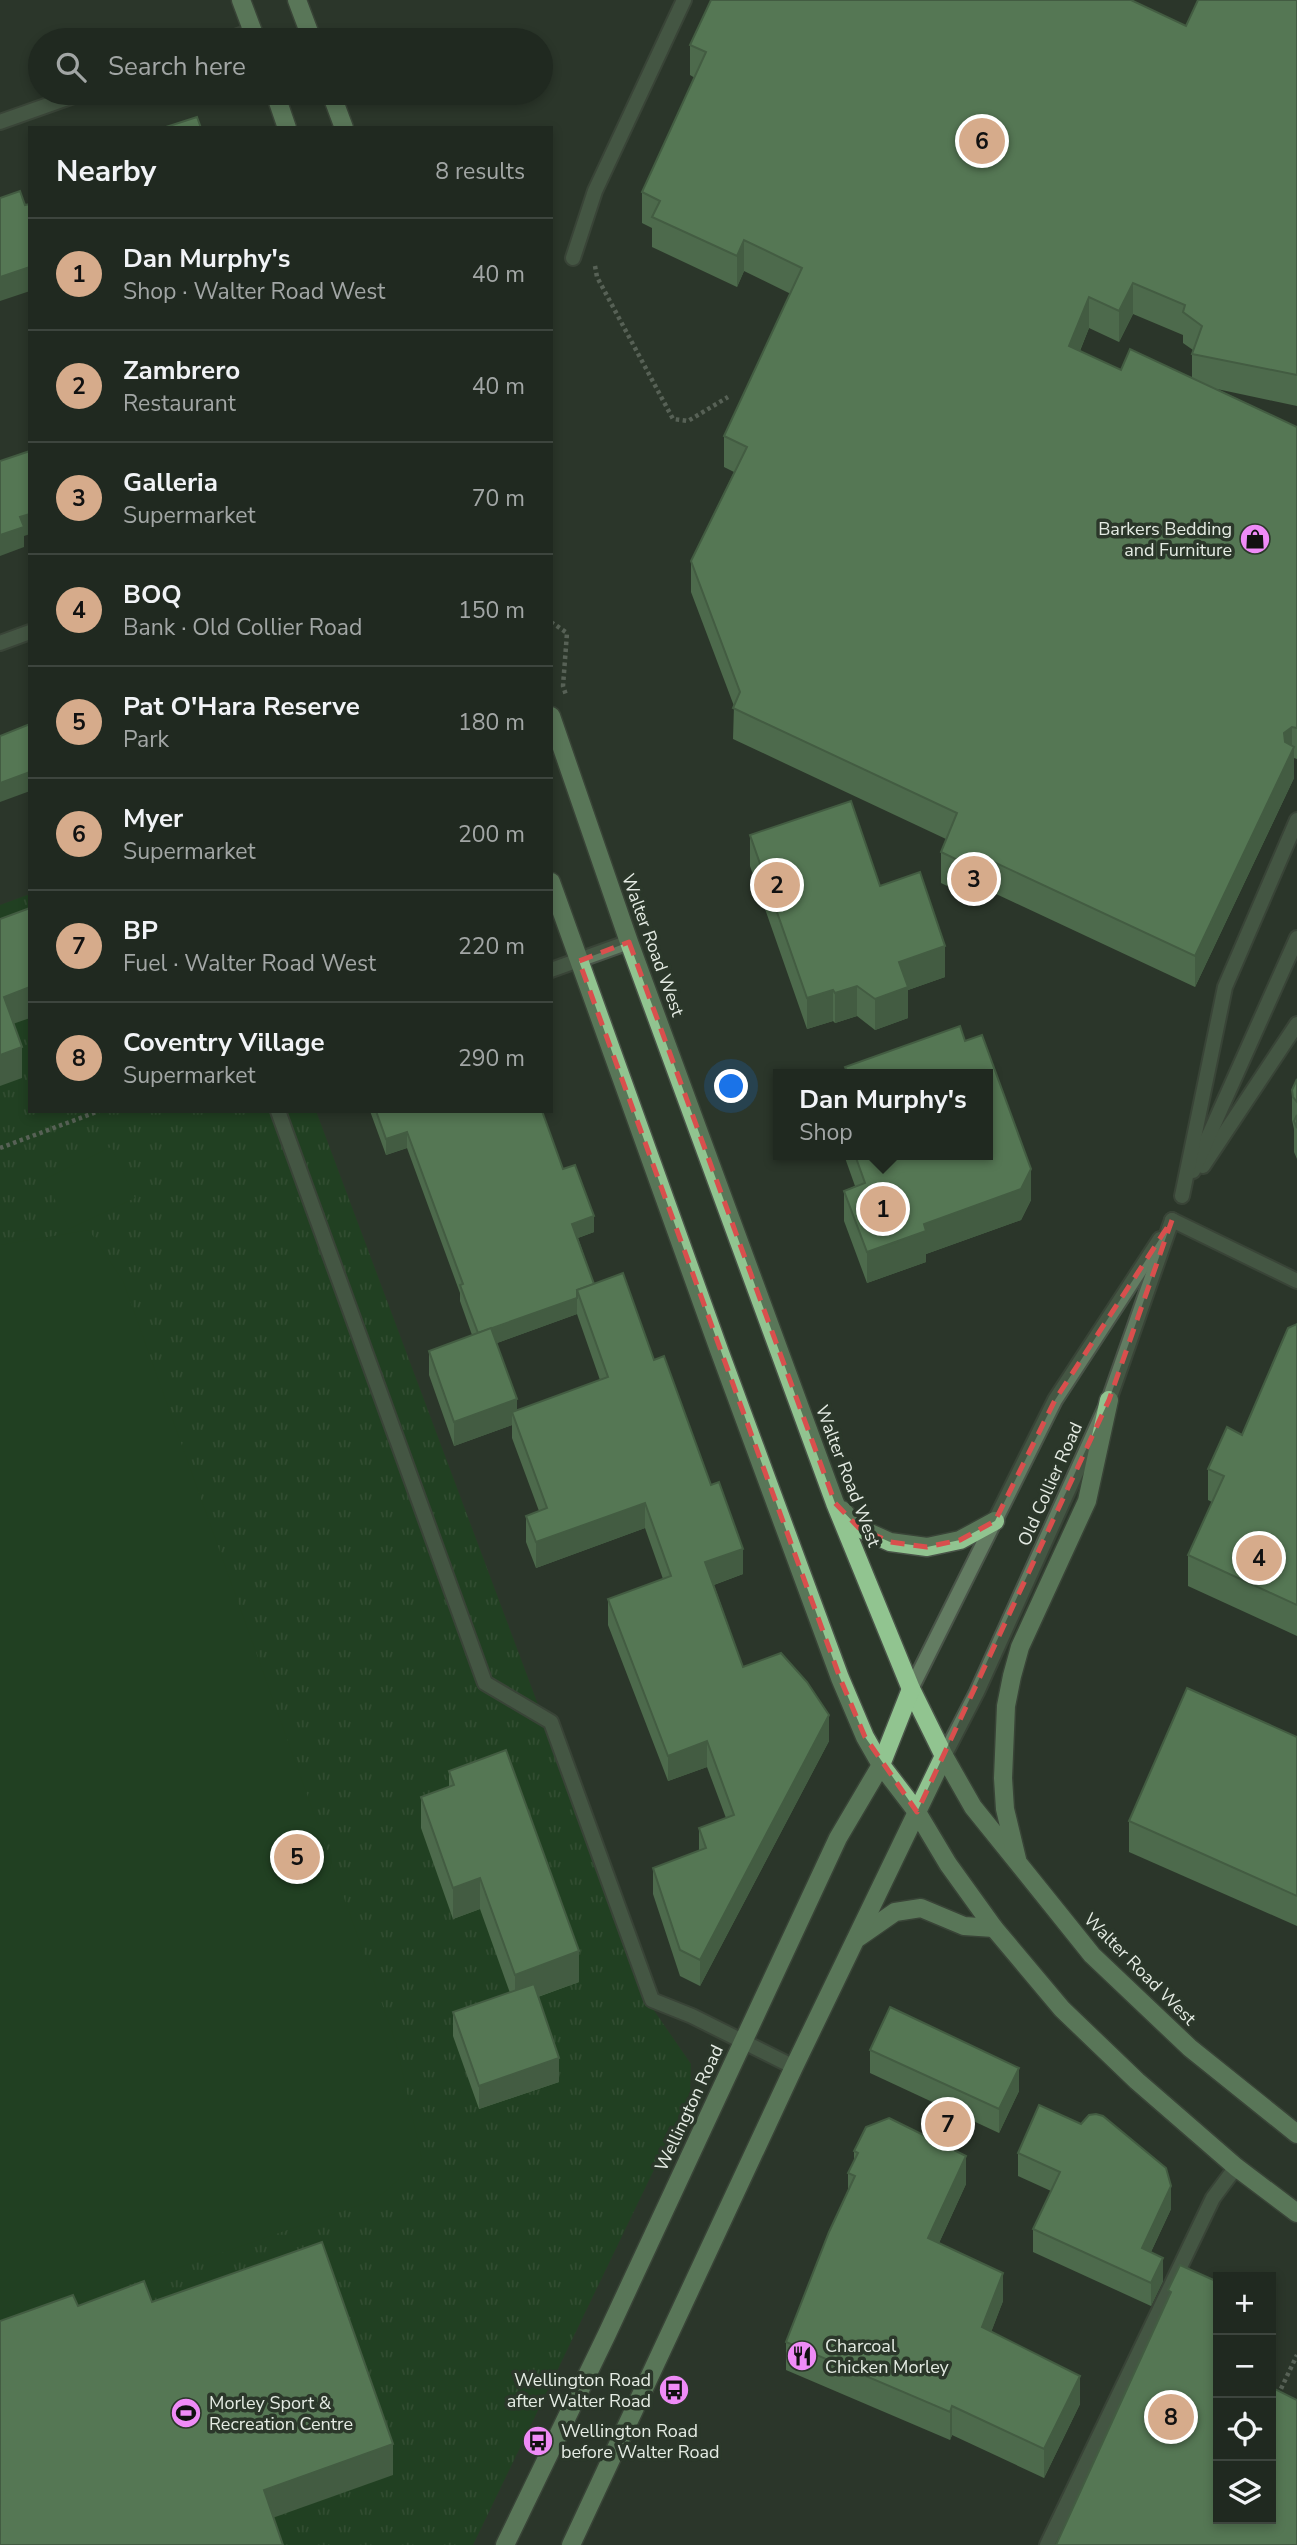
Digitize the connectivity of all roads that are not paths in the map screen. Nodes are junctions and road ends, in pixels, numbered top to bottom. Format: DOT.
graph roads {
  1 [pos="241,0"];
  2 [pos="297,0"];
  3 [pos="684,0"];
  4 [pos="251,28"];
  5 [pos="308,28"];
  6 [pos="48,105"];
  7 [pos="279,105"];
  8 [pos="335,105"];
  9 [pos="0,122"];
  10 [pos="286,126"];
  11 [pos="343,126"];
  12 [pos="573,258"];
  13 [pos="28,633"];
  14 [pos="0,643"];
  15 [pos="553,722"];
  16 [pos="1297,820"];
  17 [pos="553,888"];
  18 [pos="1297,938"];
  19 [pos="629,942"];
  20 [pos="579,961"];
  21 [pos="553,969"];
  22 [pos="1297,1024"];
  23 [pos="279,1113"];
  24 [pos="1182,1196"];
  25 [pos="1172,1220"];
  26 [pos="1297,1280"];
  27 [pos="1109,1400"];
  28 [pos="835,1503"];
  29 [pos="995,1521"];
  30 [pos="911,1689"];
  31 [pos="944,1756"];
  32 [pos="881,1765"];
  33 [pos="917,1812"];
  34 [pos="1018,1864"];
  35 [pos="994,1928"];
  36 [pos="856,1940"];
  37 [pos="743,2042"];
  38 [pos="794,2067"];
  39 [pos="1297,2134"];
  40 [pos="1236,2167"];
  41 [pos="1297,2213"];
  42 [pos="505,2545"];
  43 [pos="571,2545"];
  44 [pos="1047,2545"];
  1 -- 4 [label="main road"];
  2 -- 5 [label="main road"];
  3 -- 12 [label="street"];
  6 -- 9 [label="street"];
  7 -- 10 [label="main road"];
  8 -- 11 [label="main road"];
  13 -- 14 [label="street"];
  15 -- 19 [label="main road, Walter Road West"];
  16 -- 24 [label="street"];
  17 -- 20 [label="main road"];
  18 -- 24 [label="street, Old Collier Road"];
  19 -- 20 [label="street"];
  19 -- 28 [label="main road, Walter Road West"];
  20 -- 21 [label="street"];
  20 -- 32 [label="main road"];
  22 -- 24 [label="street"];
  23 -- 37 [label="street"];
  24 -- 25 [label="street, Old Collier Road"];
  25 -- 26 [label="street"];
  25 -- 27 [label="street, Old Collier Road"];
  25 -- 29 [label="street, Old Collier Road"];
  27 -- 31 [label="street, Old Collier Road"];
  27 -- 34 [label="main road"];
  28 -- 29 [label="main road"];
  28 -- 30 [label="main road, Walter Road West"];
  29 -- 30 [label="street, Old Collier Road"];
  30 -- 31 [label="main road, Walter Road West"];
  30 -- 32 [label="main road, Wellington Road"];
  31 -- 33 [label="main road"];
  31 -- 34 [label="main road, Walter Road West"];
  32 -- 33 [label="main road"];
  32 -- 37 [label="main road, Wellington Road"];
  33 -- 35 [label="main road"];
  33 -- 36 [label="main road"];
  34 -- 39 [label="main road, Walter Road West"];
  35 -- 36 [label="main road"];
  35 -- 40 [label="main road"];
  36 -- 38 [label="main road"];
  37 -- 38 [label="street"];
  37 -- 42 [label="main road, Wellington Road"];
  38 -- 43 [label="main road"];
  40 -- 41 [label="main road"];
  40 -- 44 [label="street"];
}
